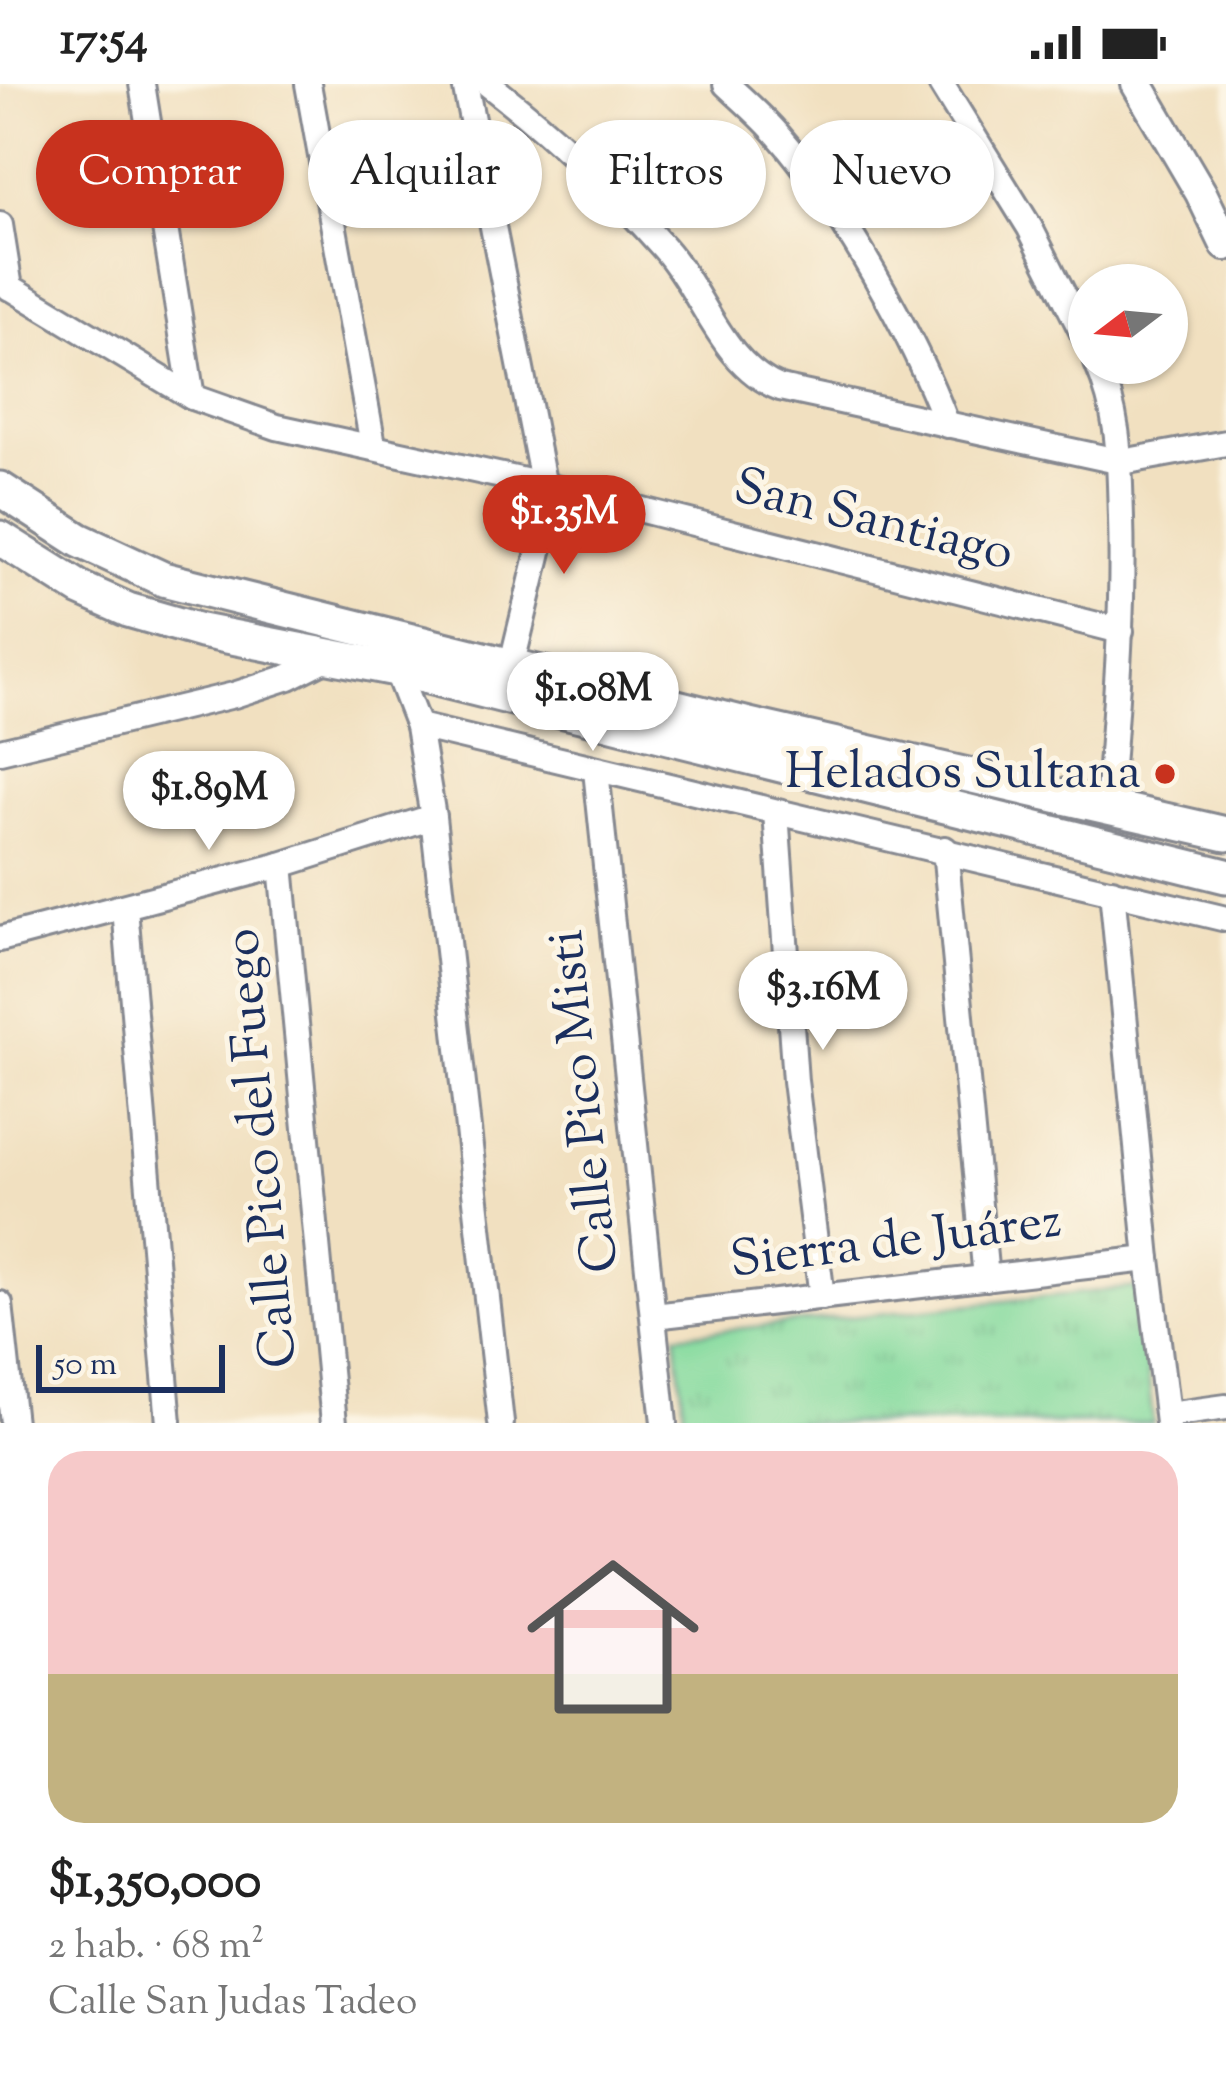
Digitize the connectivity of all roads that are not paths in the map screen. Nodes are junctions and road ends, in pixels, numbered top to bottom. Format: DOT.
graph roads {
  1 [pos="142,84"];
  2 [pos="308,84"];
  3 [pos="465,84"];
  4 [pos="488,84"];
  5 [pos="726,84"];
  6 [pos="941,84"];
  7 [pos="1137,84"];
  8 [pos="0,225"];
  9 [pos="1226,245"];
  10 [pos="5,285"];
  11 [pos="1068,303"];
  12 [pos="1106,384"];
  13 [pos="192,397"];
  14 [pos="946,425"];
  15 [pos="1226,442"];
  16 [pos="373,445"];
  17 [pos="1122,462"];
  18 [pos="543,484"];
  19 [pos="0,489"];
  20 [pos="0,538"];
  21 [pos="1121,632"];
  22 [pos="331,656"];
  23 [pos="511,667"];
  24 [pos="396,669"];
  25 [pos="418,726"];
  26 [pos="0,751"];
  27 [pos="596,770"];
  28 [pos="1108,807"];
  29 [pos="776,812"];
  30 [pos="433,818"];
  31 [pos="1226,834"];
  32 [pos="945,849"];
  33 [pos="281,865"];
  34 [pos="1226,876"];
  35 [pos="1112,891"];
  36 [pos="125,908"];
  37 [pos="1226,919"];
  38 [pos="0,939"];
  39 [pos="1148,1259"];
  40 [pos="986,1278"];
  41 [pos="822,1297"];
  42 [pos="0,1304"];
  43 [pos="655,1316"];
  44 [pos="1226,1407"];
  45 [pos="1168,1419"];
  46 [pos="13,1423"];
  47 [pos="169,1423"];
  48 [pos="334,1423"];
  49 [pos="501,1423"];
  50 [pos="664,1423"];
  1 -- 13 [label="street"];
  2 -- 16 [label="street"];
  3 -- 18 [label="street"];
  4 -- 14 [label="street"];
  5 -- 14 [label="street"];
  6 -- 11 [label="street"];
  7 -- 9 [label="street"];
  8 -- 10 [label="street"];
  10 -- 13 [label="street, San Santiago"];
  12 -- 17 [label="street"];
  13 -- 16 [label="street, San Santiago"];
  14 -- 17 [label="street"];
  15 -- 17 [label="street"];
  16 -- 18 [label="street, San Santiago"];
  17 -- 21 [label="street"];
  18 -- 21 [label="street, San Santiago"];
  18 -- 23 [label="street"];
  19 -- 23 [label="main road"];
  20 -- 22 [label="main road"];
  21 -- 28 [label="street"];
  22 -- 24 [label="main road"];
  22 -- 26 [label="street"];
  23 -- 28 [label="main road"];
  24 -- 25 [label="street"];
  24 -- 34 [label="main road"];
  25 -- 27 [label="street"];
  25 -- 30 [label="street"];
  27 -- 29 [label="street"];
  27 -- 43 [label="street, Calle Pico Misti"];
  28 -- 31 [label="main road"];
  29 -- 32 [label="street"];
  29 -- 41 [label="street"];
  30 -- 33 [label="street"];
  30 -- 49 [label="street"];
  32 -- 35 [label="street"];
  32 -- 40 [label="street"];
  33 -- 36 [label="street"];
  33 -- 48 [label="street, Calle Pico del Fuego"];
  35 -- 37 [label="street"];
  35 -- 39 [label="street"];
  36 -- 38 [label="street"];
  36 -- 47 [label="street"];
  39 -- 40 [label="street, Sierra de Juárez"];
  39 -- 45 [label="street"];
  40 -- 41 [label="street, Sierra de Juárez"];
  41 -- 43 [label="street, Sierra de Juárez"];
  42 -- 46 [label="street"];
  43 -- 50 [label="street, Calle Pico Misti"];
  44 -- 45 [label="street"];
}
